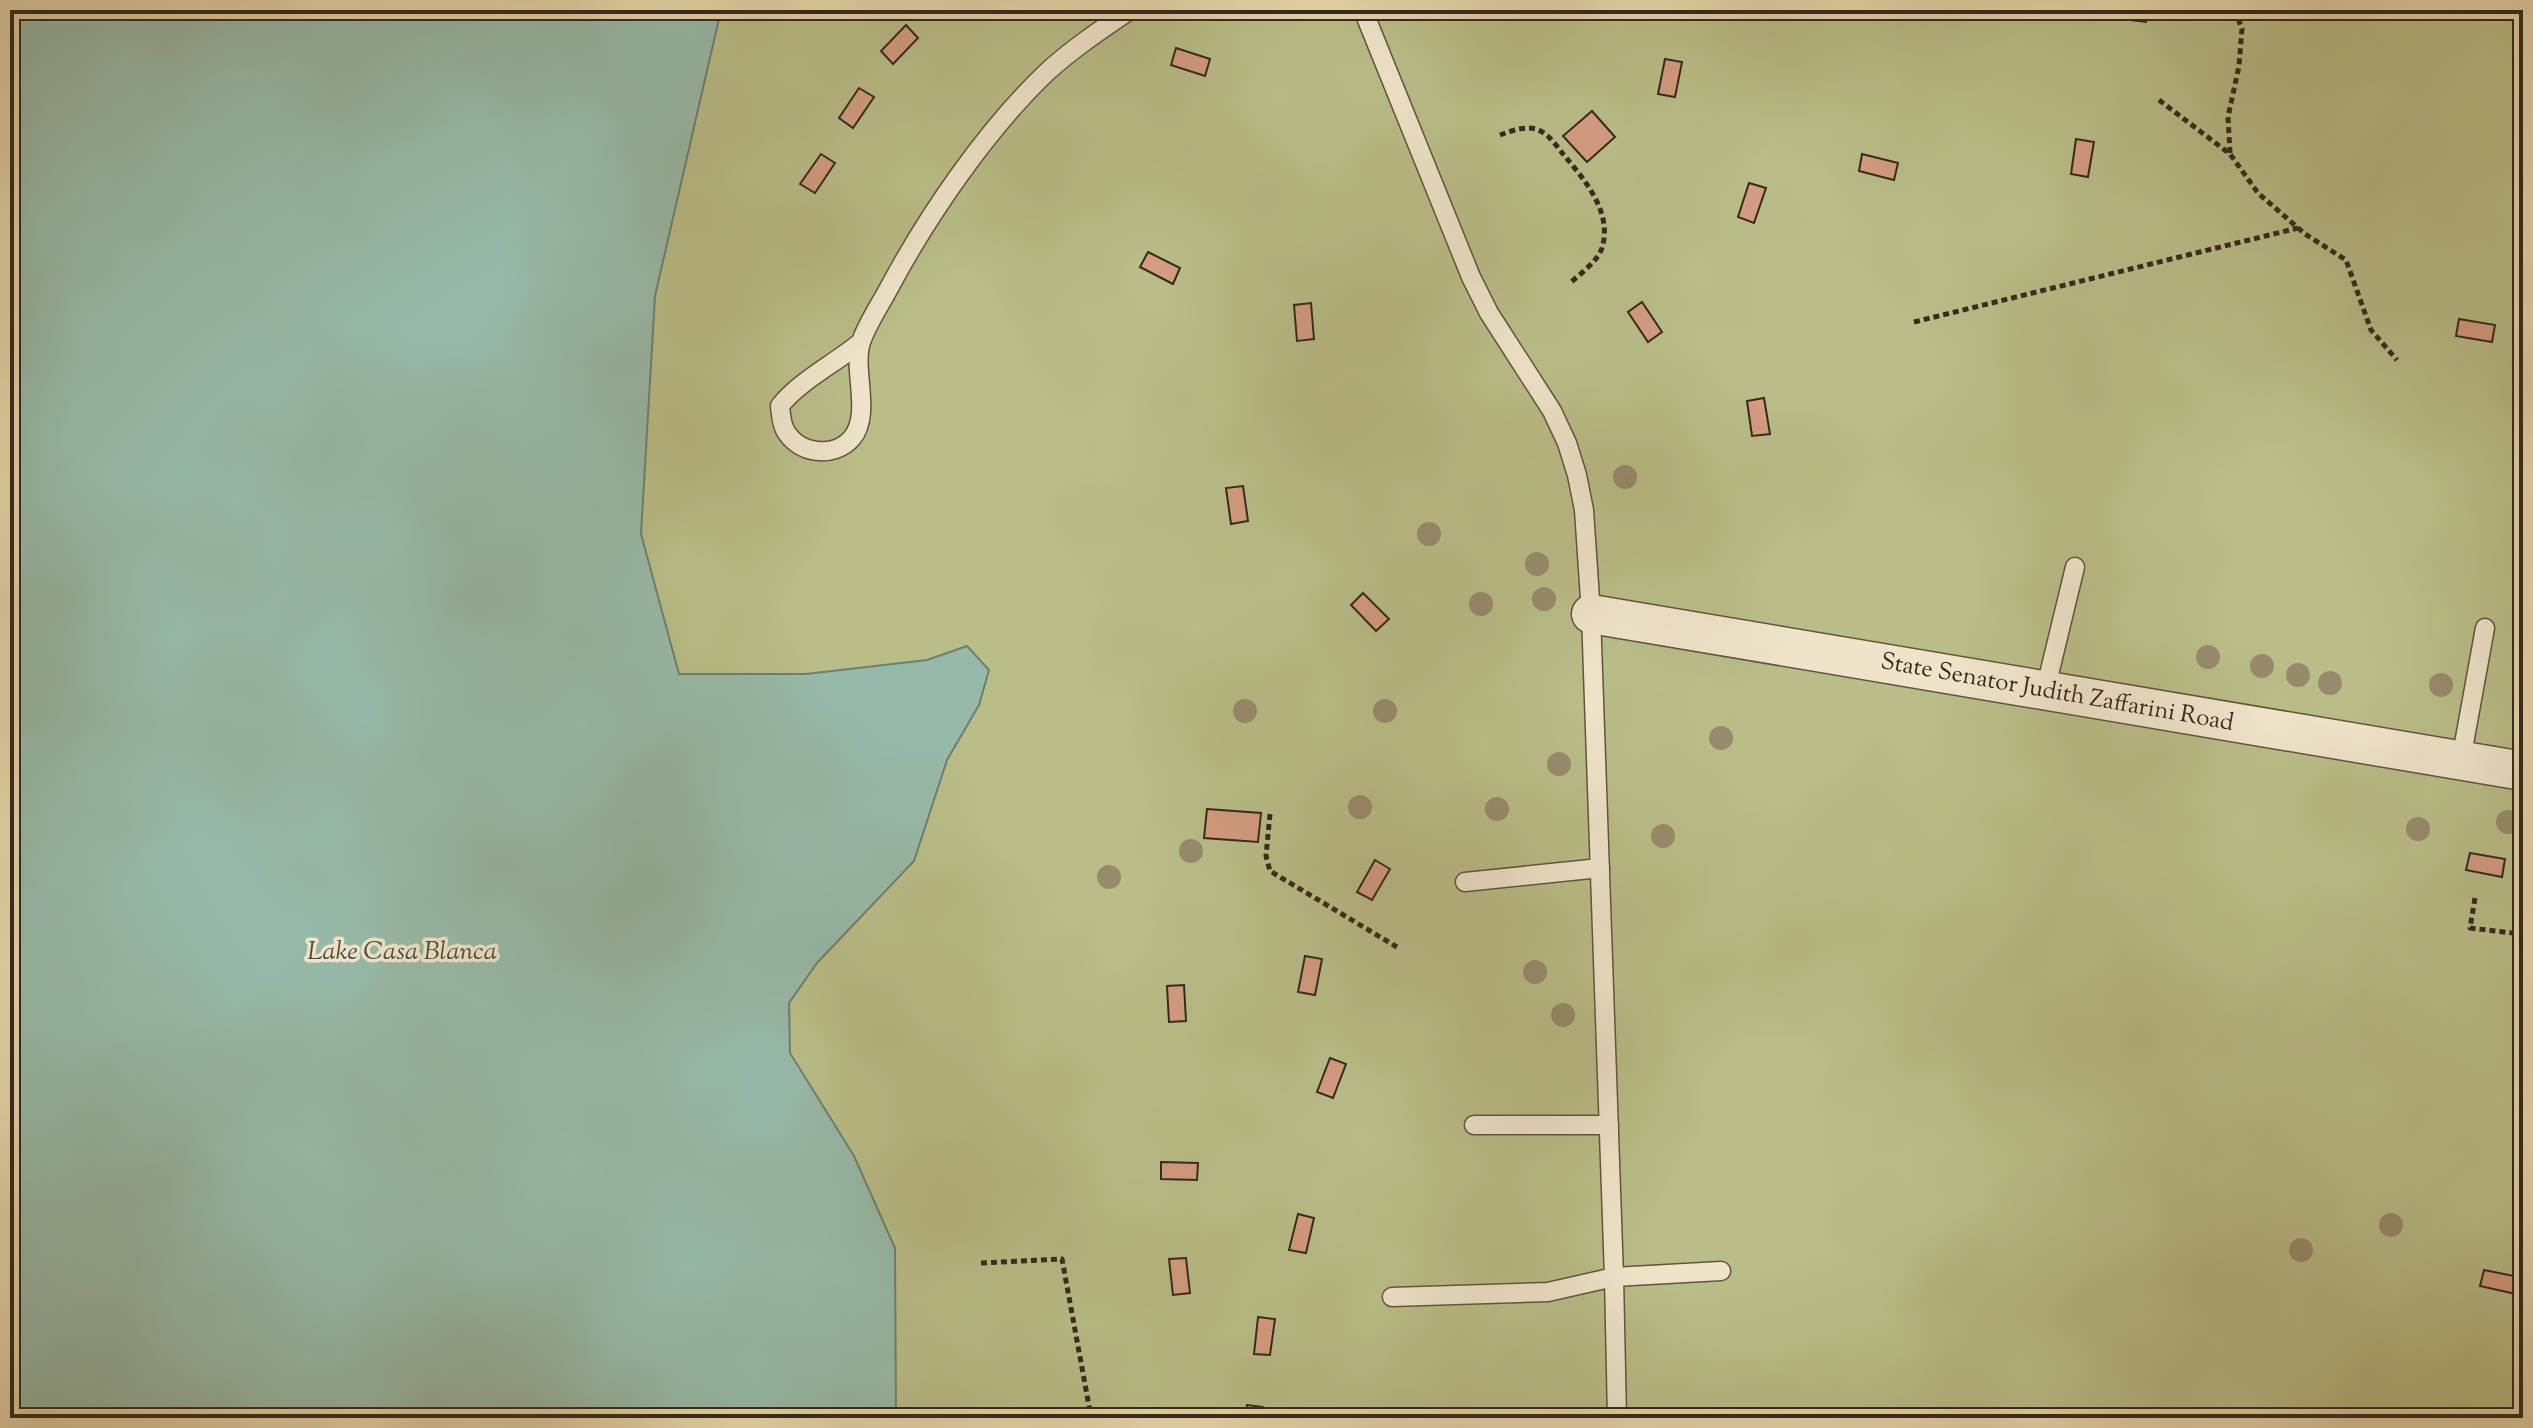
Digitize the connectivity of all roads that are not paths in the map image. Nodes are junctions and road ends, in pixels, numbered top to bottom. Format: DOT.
graph roads {
  1 [pos="1130,10"];
  2 [pos="1363,10"];
  3 [pos="861,342"];
  4 [pos="2075,567"];
  5 [pos="1591,614"];
  6 [pos="2485,628"];
  7 [pos="2045,691"];
  8 [pos="2461,760"];
  9 [pos="2523,771"];
  10 [pos="1600,868"];
  11 [pos="1465,882"];
  12 [pos="1474,1125"];
  13 [pos="1609,1125"];
  14 [pos="1721,1271"];
  15 [pos="1614,1277"];
  16 [pos="1392,1297"];
  17 [pos="1617,1418"];
  1 -- 3 [label="lane"];
  2 -- 5 [label="lane"];
  3 -- 3 [label="lane"];
  4 -- 7 [label="lane"];
  5 -- 7 [label="street, State Senator Judith Zaffarini Road"];
  5 -- 10 [label="lane"];
  6 -- 8 [label="lane"];
  7 -- 8 [label="street, State Senator Judith Zaffarini Road"];
  8 -- 9 [label="street, State Senator Judith Zaffarini Road"];
  10 -- 11 [label="lane"];
  10 -- 13 [label="lane"];
  12 -- 13 [label="lane"];
  13 -- 15 [label="lane"];
  14 -- 15 [label="lane"];
  15 -- 16 [label="lane"];
  15 -- 17 [label="lane"];
}
